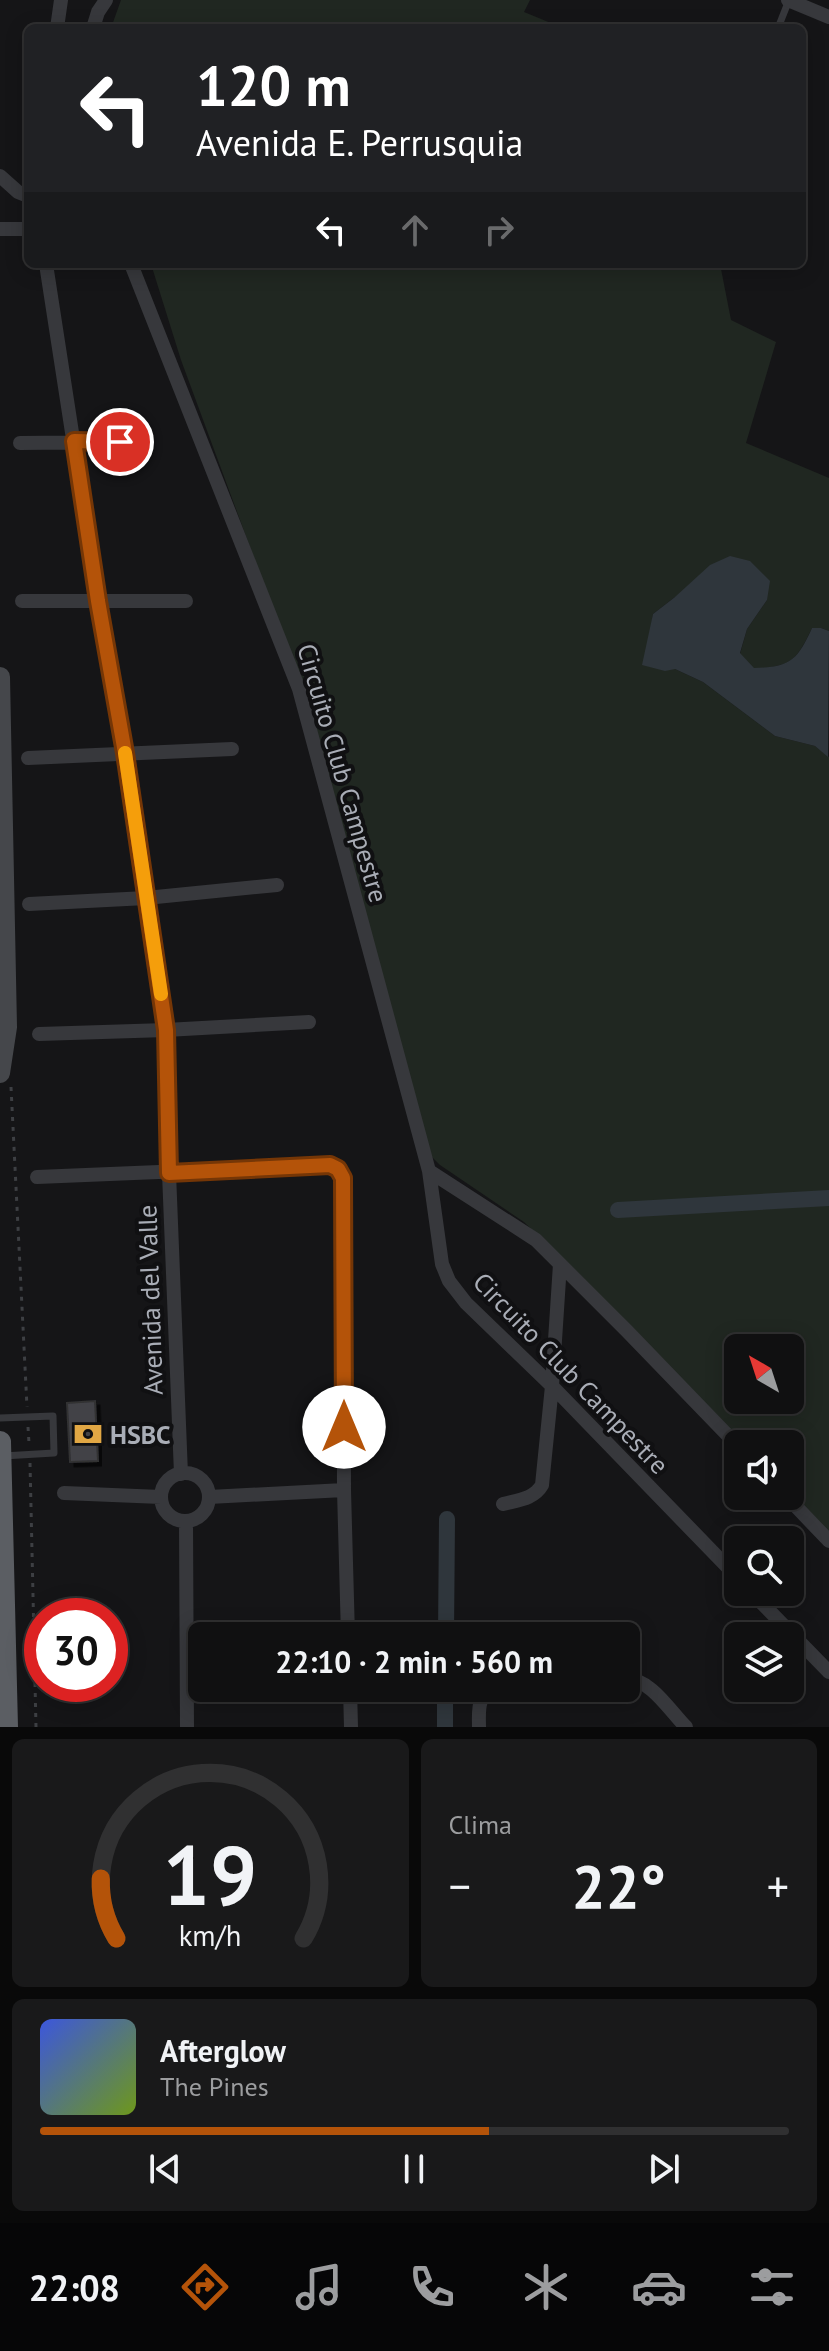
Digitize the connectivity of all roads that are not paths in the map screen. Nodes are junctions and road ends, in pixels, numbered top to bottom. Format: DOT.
graph roads {
  1 [pos="61,0"];
  2 [pos="106,0"];
  3 [pos="788,0"];
  4 [pos="829,17"];
  5 [pos="58,24"];
  6 [pos="94,24"];
  7 [pos="779,24"];
  8 [pos="0,176"];
  9 [pos="24,194"];
  10 [pos="0,229"];
  11 [pos="24,229"];
  12 [pos="47,268"];
  13 [pos="133,268"];
  14 [pos="74,441"];
  15 [pos="120,442"];
  16 [pos="20,443"];
  17 [pos="22,601"];
  18 [pos="98,601"];
  19 [pos="186,601"];
  20 [pos="0,677"];
  21 [pos="232,749"];
  22 [pos="125,753"];
  23 [pos="28,758"];
  24 [pos="277,885"];
  25 [pos="146,898"];
  26 [pos="29,904"];
  27 [pos="309,1022"];
  28 [pos="166,1030"];
  29 [pos="39,1034"];
  30 [pos="5,1074"];
  31 [pos="429,1171"];
  32 [pos="169,1173"];
  33 [pos="37,1177"];
  34 [pos="560,1264"];
  35 [pos="552,1386"];
  36 [pos="0,1418"];
  37 [pos="724,1431"];
  38 [pos="0,1442"];
  39 [pos="0,1456"];
  40 [pos="181,1474"];
  41 [pos="344,1490"];
  42 [pos="64,1493"];
  43 [pos="161,1497"];
  44 [pos="209,1497"];
  45 [pos="503,1504"];
  46 [pos="799,1510"];
  47 [pos="186,1522"];
  48 [pos="829,1541"];
  49 [pos="724,1564"];
  50 [pos="765,1606"];
  51 [pos="348,1622"];
  52 [pos="829,1672"];
  53 [pos="640,1686"];
  54 [pos="350,1702"];
  55 [pos="482,1702"];
  56 [pos="7,1727"];
  57 [pos="187,1727"];
  58 [pos="351,1727"];
  59 [pos="479,1727"];
  60 [pos="686,1727"];
  1 -- 5 [label="street"];
  2 -- 6 [label="street"];
  3 -- 4 [label="street"];
  3 -- 7 [label="lane"];
  8 -- 9 [label="street"];
  10 -- 11 [label="street"];
  12 -- 14 [label="street, Avenida del Valle"];
  13 -- 31 [label="street, Circuito Club Campestre"];
  14 -- 15 [label="street"];
  14 -- 16 [label="street"];
  14 -- 18 [label="street, Avenida del Valle"];
  17 -- 18 [label="street"];
  18 -- 19 [label="street"];
  18 -- 22 [label="street, Avenida del Valle"];
  20 -- 30 [label="main road"];
  21 -- 22 [label="street"];
  22 -- 23 [label="street"];
  22 -- 25 [label="street, Avenida del Valle"];
  24 -- 25 [label="street"];
  25 -- 26 [label="street"];
  25 -- 28 [label="street, Avenida del Valle"];
  27 -- 28 [label="street"];
  28 -- 29 [label="street"];
  28 -- 32 [label="street, Avenida del Valle"];
  31 -- 34 [label="street"];
  31 -- 35 [label="street, Circuito Club Campestre"];
  32 -- 33 [label="street"];
  32 -- 40 [label="street, Avenida del Valle"];
  32 -- 41 [label="street"];
  34 -- 35 [label="street"];
  34 -- 37 [label="street"];
  35 -- 45 [label="street"];
  35 -- 49 [label="street, Circuito Club Campestre"];
  36 -- 39 [label="lane"];
  38 -- 39 [label="highway"];
  39 -- 56 [label="highway"];
  40 -- 43 [label="street"];
  40 -- 44 [label="street"];
  41 -- 44 [label="street"];
  41 -- 51 [label="street"];
  42 -- 43 [label="street"];
  43 -- 47 [label="street"];
  44 -- 47 [label="street"];
  46 -- 48 [label="street"];
  47 -- 57 [label="street"];
  50 -- 52 [label="street"];
  53 -- 60 [label="street"];
  54 -- 58 [label="street"];
  55 -- 59 [label="street"];
}
